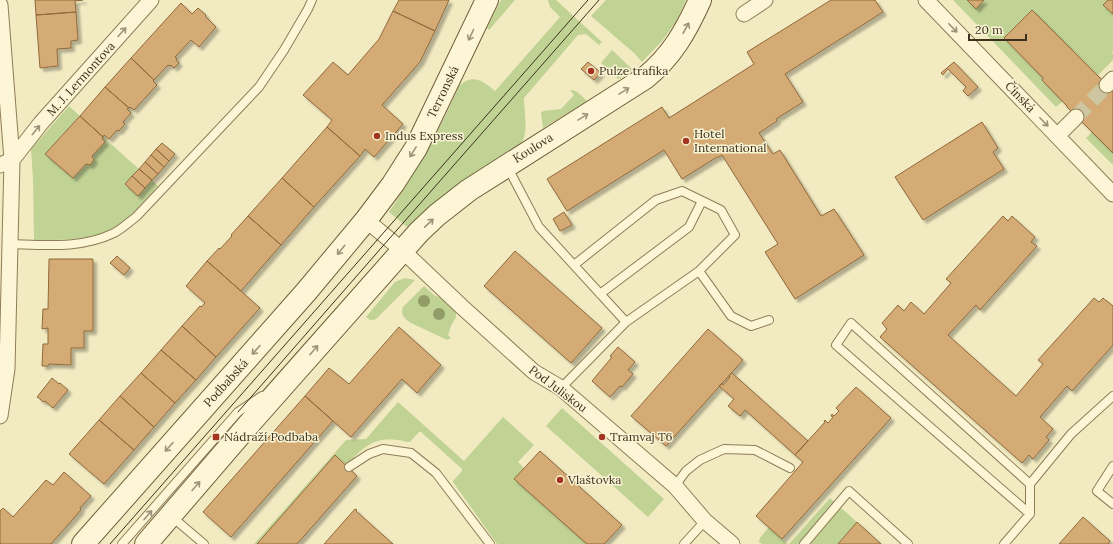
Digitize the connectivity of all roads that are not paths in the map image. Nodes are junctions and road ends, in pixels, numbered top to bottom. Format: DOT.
graph roads {
  1 [pos="151,0"];
  2 [pos="312,0"];
  3 [pos="487,0"];
  4 [pos="700,0"];
  5 [pos="765,0"];
  6 [pos="926,0"];
  7 [pos="0,5"];
  8 [pos="744,14"];
  9 [pos="2,55"];
  10 [pos="1076,117"];
  11 [pos="1057,136"];
  12 [pos="6,163"];
  13 [pos="507,165"];
  14 [pos="1113,194"];
  15 [pos="702,201"];
  16 [pos="366,220"];
  17 [pos="10,244"];
  18 [pos="402,250"];
  19 [pos="574,265"];
  20 [pos="699,271"];
  21 [pos="600,294"];
  22 [pos="769,320"];
  23 [pos="626,322"];
  24 [pos="4,349"];
  25 [pos="288,380"];
  26 [pos="561,388"];
  27 [pos="1113,396"];
  28 [pos="0,416"];
  29 [pos="1113,466"];
  30 [pos="349,467"];
  31 [pos="790,468"];
  32 [pos="1030,484"];
  33 [pos="675,486"];
  34 [pos="1113,504"];
  35 [pos="1030,514"];
  36 [pos="170,516"];
  37 [pos="705,521"];
  38 [pos="83,544"];
  39 [pos="122,544"];
  40 [pos="146,544"];
  41 [pos="204,544"];
  42 [pos="490,544"];
  43 [pos="685,544"];
  44 [pos="732,544"];
  45 [pos="804,544"];
  46 [pos="908,544"];
  47 [pos="1004,544"];
  12 -- 1 [label="street, M. J. Lermontova, one-way"];
  2 -- 17 [label="lane"];
  3 -- 16 [label="main road, Terronská, one-way"];
  13 -- 4 [label="main road, Koulova, one-way"];
  5 -- 8 [label="street"];
  6 -- 11 [label="street, Čínská, one-way"];
  7 -- 9 [label="street"];
  9 -- 12 [label="street"];
  10 -- 11 [label="street"];
  11 -- 14 [label="street, Čínská"];
  12 -- 17 [label="street"];
  18 -- 13 [label="main road, Koulova, one-way"];
  13 -- 19 [label="lane"];
  15 -- 19 [label="lane"];
  15 -- 20 [label="lane"];
  15 -- 21 [label="lane"];
  16 -- 18 [label="street, Pod Juliskou"];
  16 -- 38 [label="main road, Podbabská, one-way"];
  17 -- 24 [label="street"];
  25 -- 18 [label="main road, one-way"];
  18 -- 26 [label="street, Pod Juliskou"];
  19 -- 21 [label="lane"];
  20 -- 22 [label="lane"];
  20 -- 23 [label="lane"];
  21 -- 23 [label="lane"];
  23 -- 26 [label="lane"];
  24 -- 28 [label="street"];
  36 -- 25 [label="main road, one-way"];
  39 -- 25 [label="lane, one-way"];
  26 -- 33 [label="street, Pod Juliskou"];
  27 -- 32 [label="lane"];
  29 -- 34 [label="lane"];
  30 -- 42 [label="lane"];
  31 -- 33 [label="lane"];
  32 -- 35 [label="lane"];
  32 -- 35 [label="lane"];
  33 -- 37 [label="street, Pod Juliskou"];
  35 -- 47 [label="lane"];
  36 -- 40 [label="main road"];
  36 -- 41 [label="lane"];
  37 -- 43 [label="lane"];
  37 -- 44 [label="street, Pod Juliskou"];
  45 -- 46 [label="lane"];
}
